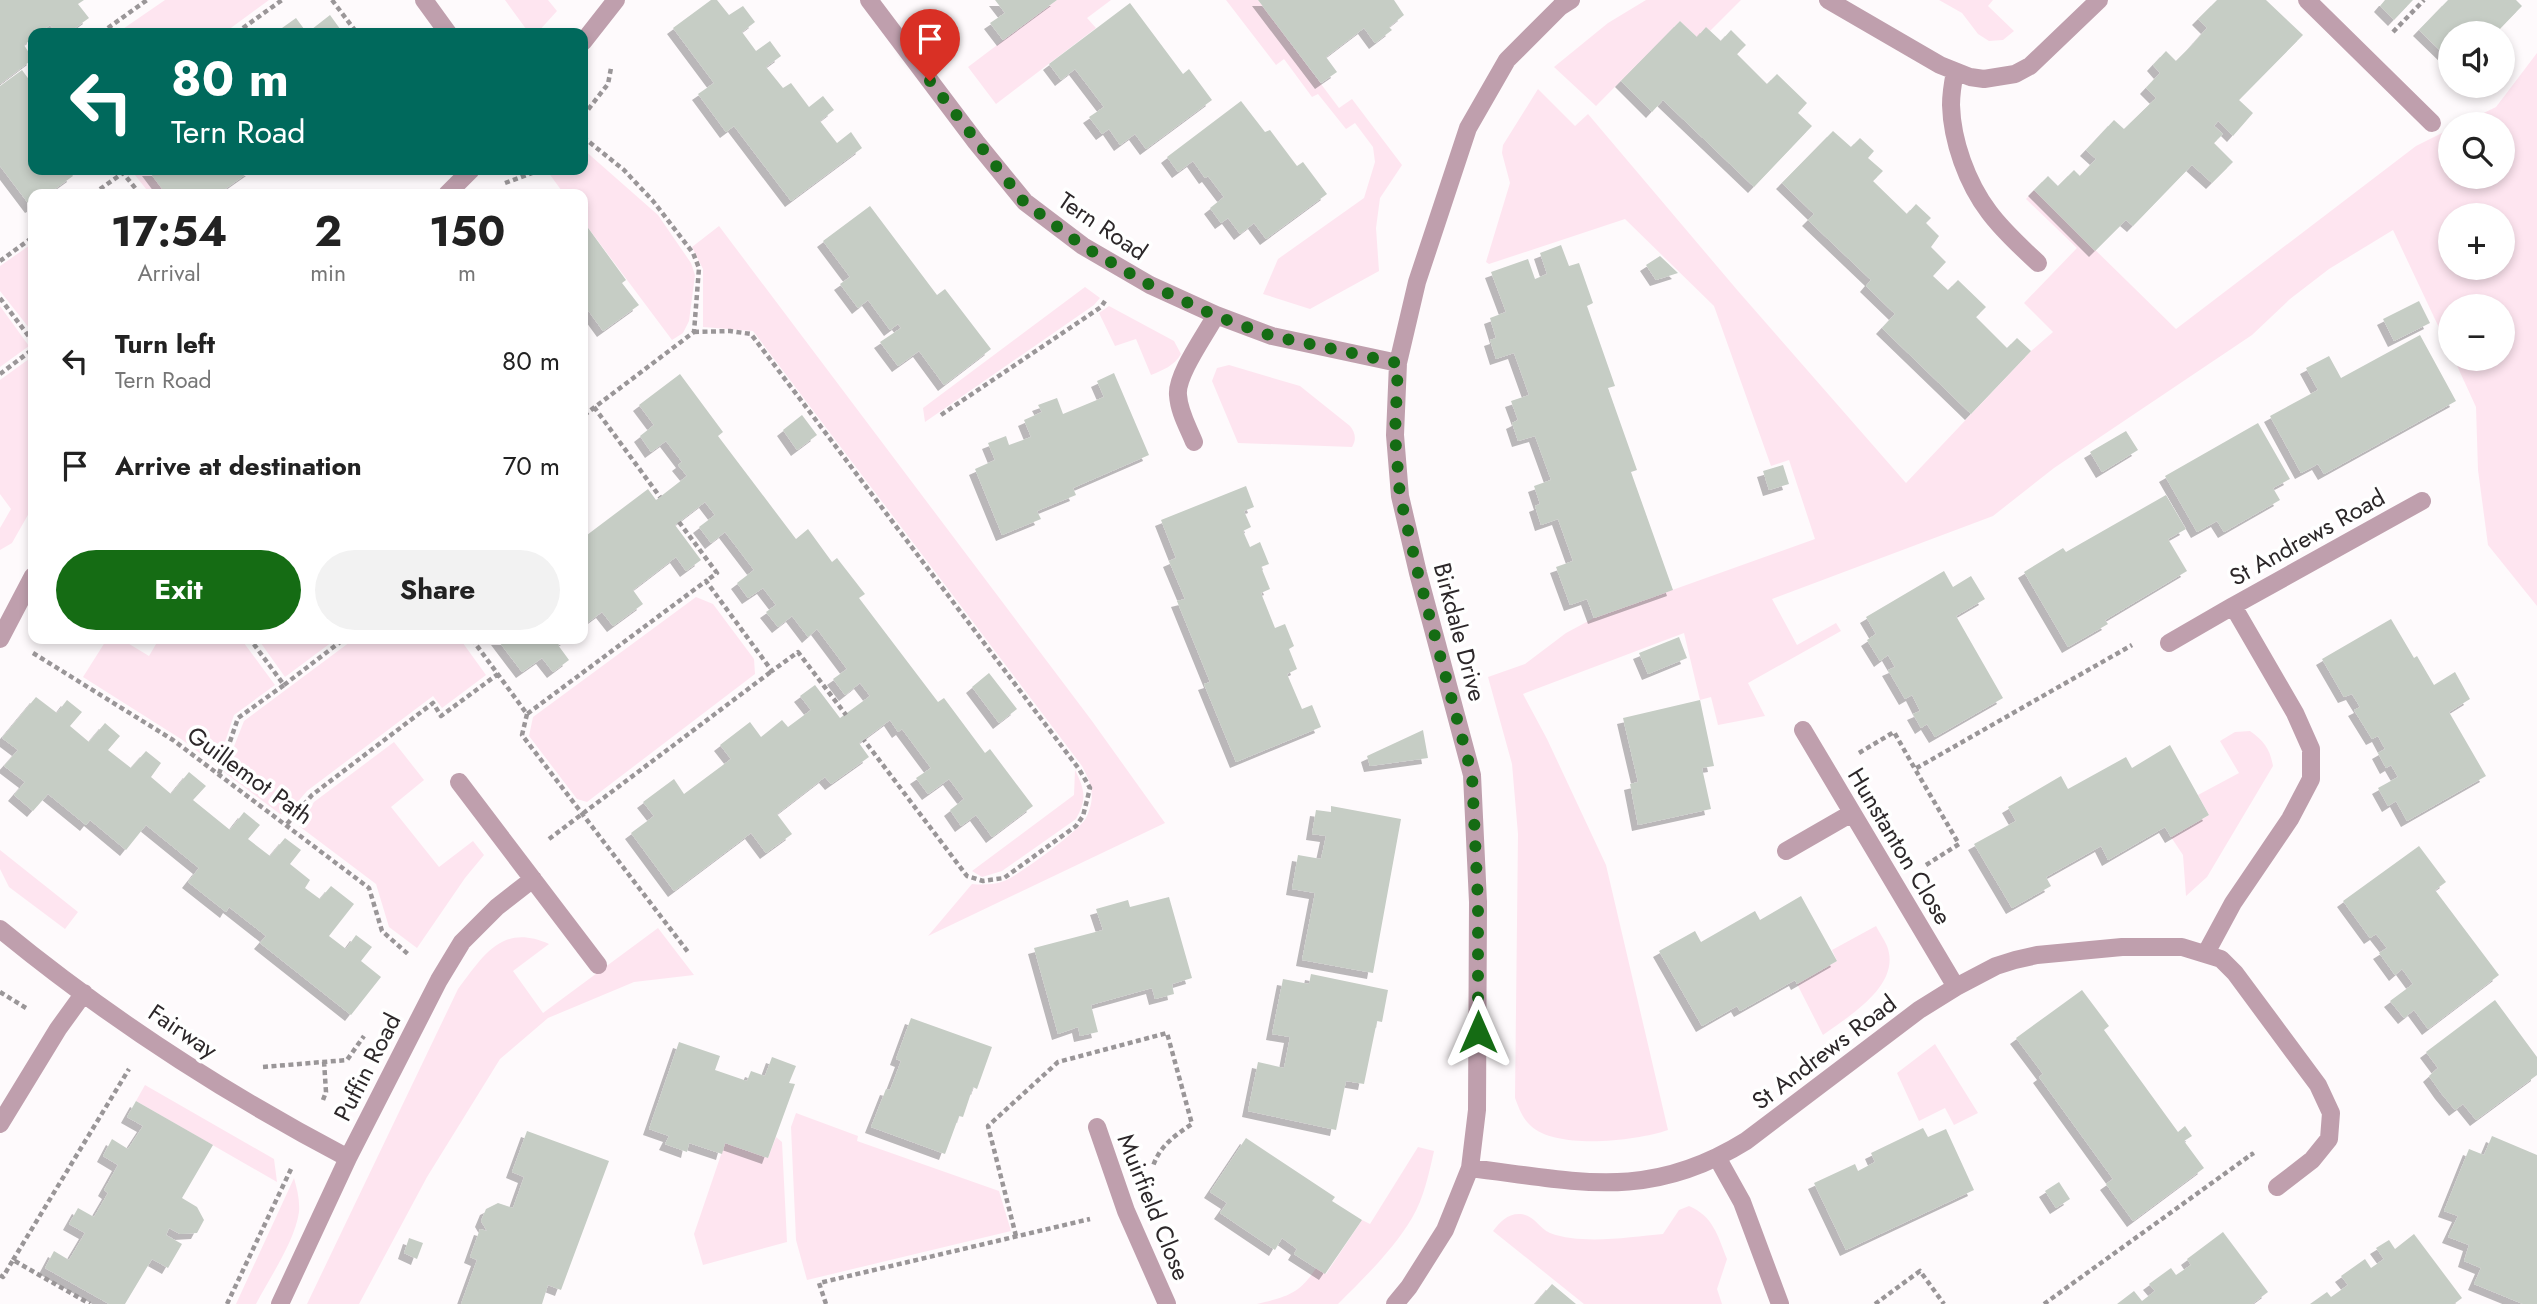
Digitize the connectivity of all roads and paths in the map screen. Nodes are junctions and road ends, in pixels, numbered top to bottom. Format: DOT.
graph roads {
  1 [pos="147,0"];
  2 [pos="282,0"];
  3 [pos="332,0"];
  4 [pos="424,0"];
  5 [pos="616,0"];
  6 [pos="869,0"];
  7 [pos="1571,0"];
  8 [pos="1828,0"];
  9 [pos="2099,0"];
  10 [pos="2307,0"];
  11 [pos="109,28"];
  12 [pos="243,28"];
  13 [pos="353,28"];
  14 [pos="444,28"];
  15 [pos="588,35"];
  16 [pos="1955,72"];
  17 [pos="2432,123"];
  18 [pos="588,141"];
  19 [pos="117,175"];
  20 [pos="466,175"];
  21 [pos="99,189"];
  22 [pos="452,189"];
  23 [pos="28,241"];
  24 [pos="0,261"];
  25 [pos="2038,263"];
  26 [pos="1128,273"];
  27 [pos="0,298"];
  28 [pos="1216,316"];
  29 [pos="694,332"];
  30 [pos="28,335"];
  31 [pos="28,353"];
  32 [pos="1398,363"];
  33 [pos="0,374"];
  34 [pos="594,407"];
  35 [pos="588,412"];
  36 [pos="940,415"];
  37 [pos="1194,442"];
  38 [pos="660,497"];
  39 [pos="2422,501"];
  40 [pos="679,522"];
  41 [pos="706,581"];
  42 [pos="28,585"];
  43 [pos="2233,606"];
  44 [pos="1,636"];
  45 [pos="2169,643"];
  46 [pos="254,644"];
  47 [pos="337,644"];
  48 [pos="476,644"];
  49 [pos="772,671"];
  50 [pos="498,674"];
  51 [pos="284,685"];
  52 [pos="527,714"];
  53 [pos="846,715"];
  54 [pos="1803,730"];
  55 [pos="864,740"];
  56 [pos="1915,769"];
  57 [pos="1827,772"];
  58 [pos="219,774"];
  59 [pos="459,782"];
  60 [pos="1852,813"];
  61 [pos="583,814"];
  62 [pos="287,824"];
  63 [pos="1786,851"];
  64 [pos="520,861"];
  65 [pos="533,879"];
  66 [pos="1895,884"];
  67 [pos="0,929"];
  68 [pos="688,952"];
  69 [pos="2206,953"];
  70 [pos="598,965"];
  71 [pos="439,980"];
  72 [pos="1956,987"];
  73 [pos="83,993"];
  74 [pos="371,1027"];
  75 [pos="146,1037"];
  76 [pos="324,1061"];
  77 [pos="253,1068"];
  78 [pos="0,1124"];
  79 [pos="1097,1127"];
  80 [pos="306,1136"];
  81 [pos="348,1158"];
  82 [pos="1718,1159"];
  83 [pos="1469,1168"];
  84 [pos="2277,1187"];
  85 [pos="1016,1236"];
  86 [pos="13,1260"];
  87 [pos="0,1275"];
  88 [pos="90,1304"];
  89 [pos="227,1304"];
  90 [pos="281,1304"];
  91 [pos="826,1304"];
  92 [pos="1167,1304"];
  93 [pos="1395,1304"];
  94 [pos="1780,1304"];
  95 [pos="1875,1304"];
  96 [pos="1944,1304"];
  97 [pos="2045,1304"];
  1 -- 11 [label="path"];
  2 -- 12 [label="path"];
  3 -- 13 [label="path"];
  4 -- 14 [label="street"];
  5 -- 15 [label="street"];
  6 -- 26 [label="street, Tern Road"];
  7 -- 32 [label="street, Birkdale Drive"];
  8 -- 16 [label="street"];
  9 -- 16 [label="street"];
  10 -- 17 [label="street"];
  16 -- 25 [label="street"];
  18 -- 29 [label="path"];
  19 -- 21 [label="path"];
  20 -- 22 [label="street"];
  23 -- 24 [label="path"];
  26 -- 28 [label="street, Tern Road"];
  26 -- 36 [label="path"];
  27 -- 30 [label="path"];
  28 -- 32 [label="street, Tern Road"];
  28 -- 37 [label="street"];
  29 -- 34 [label="path"];
  29 -- 55 [label="path"];
  31 -- 33 [label="path"];
  32 -- 83 [label="street, Birkdale Drive"];
  34 -- 35 [label="path"];
  34 -- 38 [label="path"];
  39 -- 43 [label="street, St Andrews Road"];
  40 -- 41 [label="path"];
  41 -- 49 [label="path"];
  41 -- 52 [label="path"];
  42 -- 44 [label="street"];
  43 -- 45 [label="street"];
  43 -- 69 [label="street, St Andrews Road"];
  44 -- 58 [label="path, Guillemot Path"];
  45 -- 56 [label="path"];
  46 -- 51 [label="path"];
  47 -- 51 [label="path"];
  48 -- 50 [label="path"];
  49 -- 53 [label="path"];
  49 -- 61 [label="path"];
  50 -- 52 [label="path"];
  50 -- 62 [label="path"];
  51 -- 58 [label="path"];
  52 -- 61 [label="path"];
  54 -- 57 [label="street, Hunstanton Close"];
  56 -- 57 [label="path"];
  56 -- 66 [label="path"];
  57 -- 60 [label="street, Hunstanton Close"];
  58 -- 62 [label="path, Guillemot Path"];
  59 -- 64 [label="street"];
  60 -- 63 [label="street"];
  60 -- 66 [label="street, Hunstanton Close"];
  61 -- 64 [label="path"];
  61 -- 68 [label="path"];
  62 -- 71 [label="path, Guillemot Path"];
  64 -- 65 [label="street"];
  65 -- 70 [label="street"];
  65 -- 71 [label="street, Puffin Road"];
  66 -- 72 [label="street, Hunstanton Close"];
  67 -- 73 [label="street, Fairway"];
  69 -- 72 [label="street, St Andrews Road"];
  69 -- 84 [label="street, St Andrews Road"];
  71 -- 81 [label="street, Puffin Road"];
  72 -- 82 [label="street, St Andrews Road"];
  73 -- 75 [label="street, Fairway"];
  73 -- 78 [label="street"];
  74 -- 76 [label="path"];
  75 -- 80 [label="street, Fairway"];
  75 -- 86 [label="path"];
  76 -- 77 [label="path"];
  76 -- 80 [label="path"];
  79 -- 92 [label="street, Muirfield Close"];
  80 -- 81 [label="street, Fairway"];
  80 -- 89 [label="path"];
  81 -- 90 [label="street, Puffin Road"];
  82 -- 83 [label="street, St Andrews Road"];
  82 -- 94 [label="street"];
  83 -- 93 [label="street, Birkdale Drive"];
  84 -- 97 [label="path"];
  85 -- 91 [label="path"];
  86 -- 87 [label="path"];
  86 -- 88 [label="path"];
  95 -- 96 [label="path"];
}
